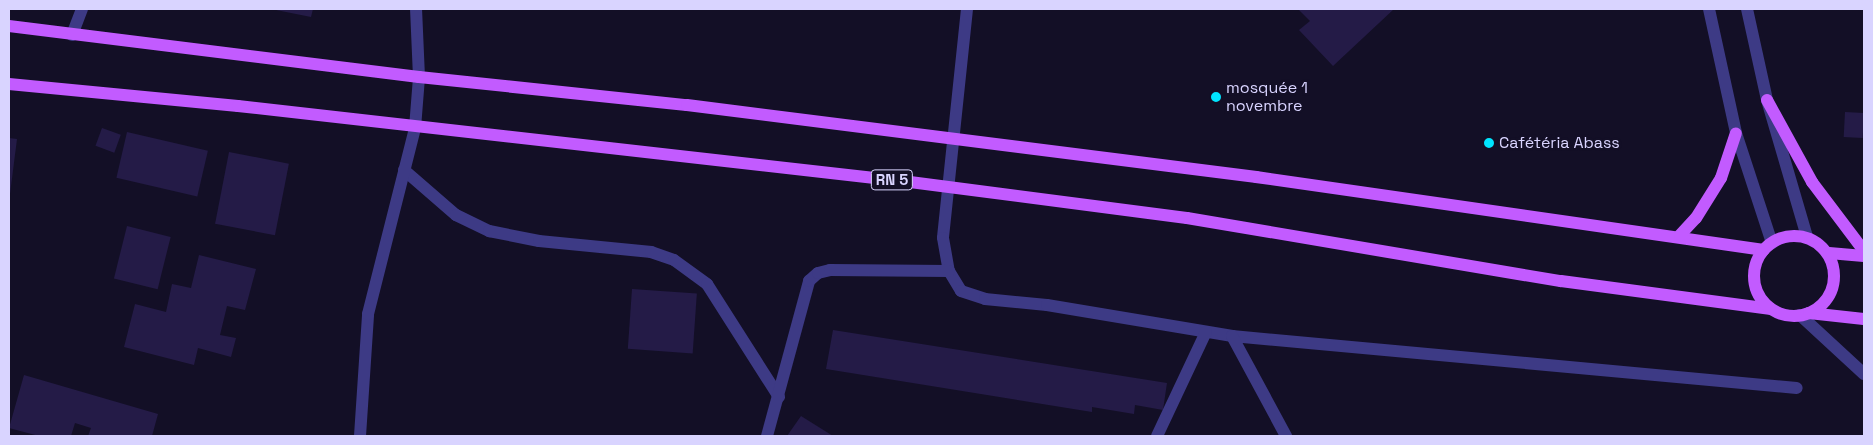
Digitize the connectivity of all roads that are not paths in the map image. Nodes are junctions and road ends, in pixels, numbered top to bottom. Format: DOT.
graph roads {
  1 [pos="82,9"];
  2 [pos="416,9"];
  3 [pos="967,9"];
  4 [pos="1709,9"];
  5 [pos="1747,9"];
  6 [pos="9,26"];
  7 [pos="72,35"];
  8 [pos="419,77"];
  9 [pos="9,84"];
  10 [pos="1768,100"];
  11 [pos="415,128"];
  12 [pos="1736,133"];
  13 [pos="954,139"];
  14 [pos="404,170"];
  15 [pos="950,189"];
  16 [pos="1680,235"];
  17 [pos="1807,237"];
  18 [pos="1768,246"];
  19 [pos="1864,251"];
  20 [pos="1829,253"];
  21 [pos="1864,256"];
  22 [pos="948,271"];
  23 [pos="1771,308"];
  24 [pos="1804,314"];
  25 [pos="1864,319"];
  26 [pos="1206,332"];
  27 [pos="1232,336"];
  28 [pos="1864,374"];
  29 [pos="1797,388"];
  30 [pos="779,397"];
  31 [pos="360,436"];
  32 [pos="766,436"];
  33 [pos="1157,436"];
  34 [pos="1286,436"];
  1 -- 7 [label="street"];
  2 -- 8 [label="street"];
  3 -- 13 [label="street"];
  4 -- 12 [label="street"];
  5 -- 10 [label="street"];
  6 -- 7 [label="main road"];
  7 -- 8 [label="main road"];
  8 -- 11 [label="street"];
  8 -- 13 [label="main road"];
  9 -- 11 [label="main road, RN 5"];
  10 -- 17 [label="street"];
  10 -- 19 [label="main road"];
  11 -- 14 [label="street"];
  11 -- 15 [label="main road, RN 5"];
  12 -- 16 [label="main road"];
  12 -- 18 [label="street"];
  13 -- 15 [label="street"];
  13 -- 16 [label="main road"];
  14 -- 30 [label="street"];
  14 -- 31 [label="street"];
  15 -- 22 [label="street"];
  15 -- 23 [label="main road, RN 5"];
  16 -- 18 [label="main road"];
  17 -- 18 [label="main road"];
  17 -- 20 [label="main road"];
  18 -- 23 [label="main road"];
  20 -- 21 [label="main road"];
  20 -- 24 [label="main road"];
  22 -- 26 [label="street"];
  22 -- 30 [label="street"];
  23 -- 24 [label="main road"];
  24 -- 25 [label="main road"];
  24 -- 28 [label="street"];
  26 -- 27 [label="street"];
  26 -- 33 [label="street"];
  27 -- 29 [label="street"];
  27 -- 34 [label="street"];
  30 -- 32 [label="street"];
}
